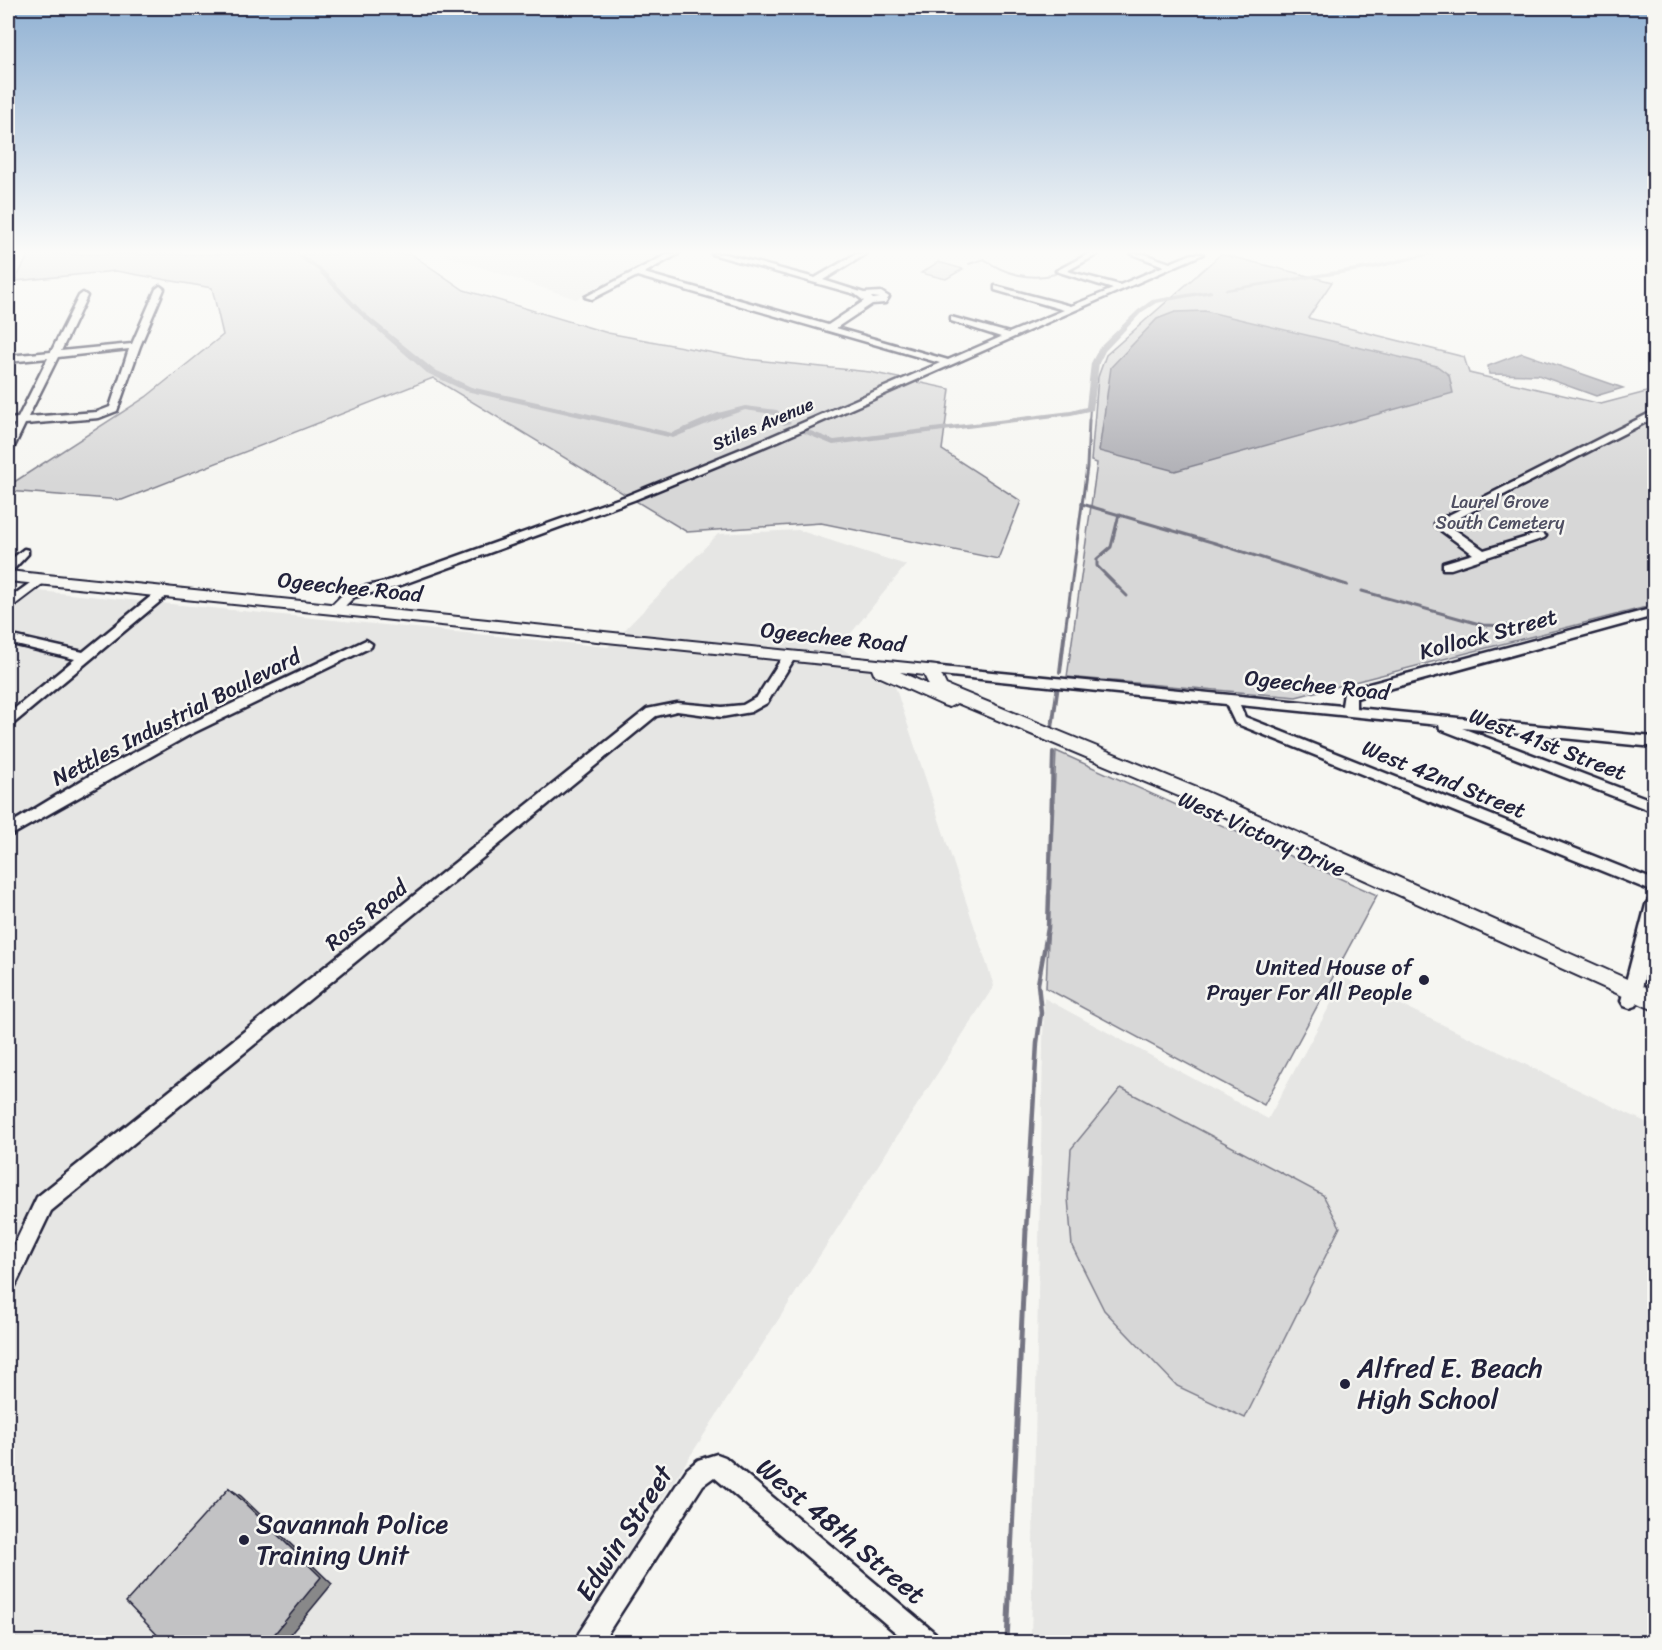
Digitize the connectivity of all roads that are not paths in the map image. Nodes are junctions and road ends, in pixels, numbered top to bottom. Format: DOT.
graph roads {
  1 [pos="65,331"];
  2 [pos="142,331"];
  3 [pos="835,331"];
  4 [pos="992,331"];
  5 [pos="1020,331"];
  6 [pos="1008,336"];
  7 [pos="135,346"];
  8 [pos="52,355"];
  9 [pos="8,358"];
  10 [pos="946,365"];
  11 [pos="1654,414"];
  12 [pos="20,421"];
  13 [pos="8,422"];
  14 [pos="1640,423"];
  15 [pos="1654,426"];
  16 [pos="8,449"];
  17 [pos="1540,536"];
  18 [pos="8,550"];
  19 [pos="1482,555"];
  20 [pos="1447,567"];
  21 [pos="8,568"];
  22 [pos="8,576"];
  23 [pos="41,579"];
  24 [pos="165,591"];
  25 [pos="8,604"];
  26 [pos="336,608"];
  27 [pos="1654,612"];
  28 [pos="8,639"];
  29 [pos="366,644"];
  30 [pos="790,656"];
  31 [pos="86,657"];
  32 [pos="867,663"];
  33 [pos="931,670"];
  34 [pos="1230,698"];
  35 [pos="1349,712"];
  36 [pos="1427,719"];
  37 [pos="8,721"];
  38 [pos="1654,742"];
  39 [pos="1654,807"];
  40 [pos="8,832"];
  41 [pos="1654,886"];
  42 [pos="1654,905"];
  43 [pos="1631,996"];
  44 [pos="1654,1002"];
  45 [pos="1654,1011"];
  46 [pos="8,1279"];
  47 [pos="717,1465"];
  48 [pos="588,1642"];
  49 [pos="926,1642"];
  1 -- 8 [label="street"];
  2 -- 7 [label="street"];
  3 -- 10 [label="street"];
  4 -- 6 [label="street"];
  5 -- 6 [label="street, Stiles Avenue"];
  6 -- 10 [label="street, Stiles Avenue"];
  7 -- 8 [label="street"];
  7 -- 12 [label="street"];
  8 -- 9 [label="street"];
  8 -- 12 [label="street"];
  10 -- 26 [label="street, Stiles Avenue"];
  11 -- 14 [label="street"];
  12 -- 13 [label="street"];
  12 -- 16 [label="street"];
  14 -- 15 [label="street"];
  14 -- 19 [label="street"];
  17 -- 19 [label="street"];
  18 -- 21 [label="street"];
  19 -- 20 [label="street"];
  22 -- 23 [label="main road, Ogeechee Road"];
  23 -- 24 [label="main road, Ogeechee Road"];
  23 -- 25 [label="street"];
  24 -- 26 [label="main road, Ogeechee Road"];
  24 -- 31 [label="street"];
  26 -- 30 [label="main road, Ogeechee Road"];
  27 -- 35 [label="street, Kollock Street"];
  28 -- 31 [label="street"];
  29 -- 40 [label="street, Nettles Industrial Boulevard"];
  30 -- 32 [label="main road, Ogeechee Road"];
  30 -- 46 [label="street, Ross Road"];
  31 -- 37 [label="street"];
  32 -- 33 [label="main road, Ogeechee Road"];
  32 -- 43 [label="main road, West Victory Drive"];
  33 -- 34 [label="street, Ogeechee Road"];
  33 -- 43 [label="main road, West Victory Drive"];
  34 -- 35 [label="street, Ogeechee Road"];
  34 -- 41 [label="street, West 42nd Street"];
  35 -- 36 [label="street, Ogeechee Road"];
  36 -- 38 [label="street, Ogeechee Road"];
  36 -- 39 [label="street, West 41st Street"];
  42 -- 43 [label="street"];
  43 -- 44 [label="main road, West Victory Drive"];
  43 -- 45 [label="main road, West Victory Drive"];
  47 -- 48 [label="street, Edwin Street"];
  47 -- 49 [label="street, West 48th Street"];
}
